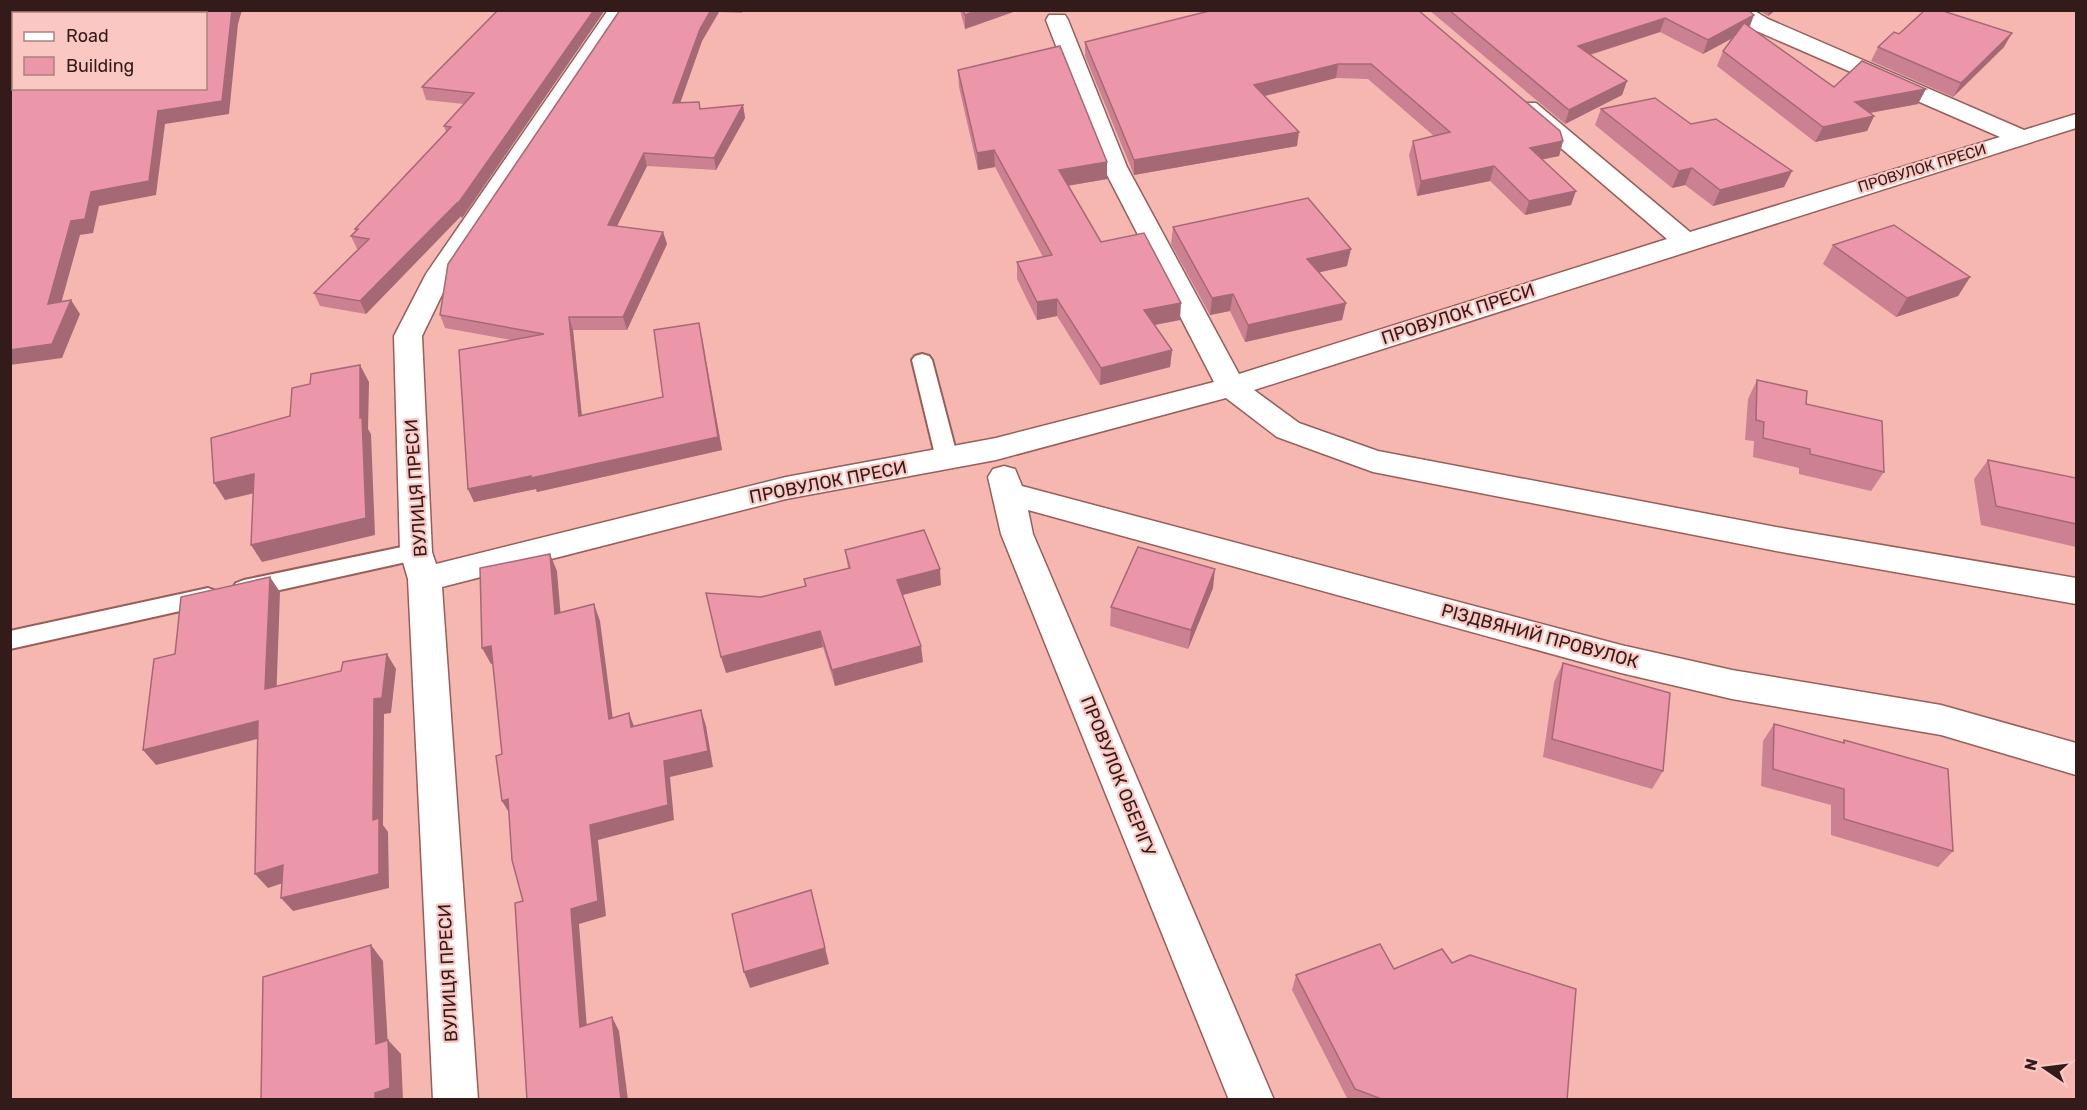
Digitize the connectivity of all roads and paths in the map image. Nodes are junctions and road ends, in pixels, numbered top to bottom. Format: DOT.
graph roads {
  1 [pos="619,10"];
  2 [pos="1738,10"];
  3 [pos="1058,20"];
  4 [pos="1512,95"];
  5 [pos="2076,121"];
  6 [pos="2021,136"];
  7 [pos="1686,242"];
  8 [pos="922,360"];
  9 [pos="1231,387"];
  10 [pos="996,449"];
  11 [pos="947,459"];
  12 [pos="1008,495"];
  13 [pos="421,566"];
  14 [pos="2076,591"];
  15 [pos="10,640"];
  16 [pos="2076,759"];
  17 [pos="456,1100"];
  18 [pos="1252,1100"];
  1 -- 13 [label="street, ВУЛИЦЯ ПРЕСИ"];
  2 -- 6 [label="street, ПРОВУЛОК ПРЕСИ"];
  3 -- 9 [label="street"];
  4 -- 7 [label="street"];
  5 -- 6 [label="street, ПРОВУЛОК ПРЕСИ"];
  6 -- 7 [label="street, ПРОВУЛОК ПРЕСИ"];
  7 -- 9 [label="street, ПРОВУЛОК ПРЕСИ"];
  8 -- 11 [label="lane"];
  9 -- 10 [label="street, ПРОВУЛОК ПРЕСИ"];
  9 -- 14 [label="street"];
  10 -- 11 [label="street, ПРОВУЛОК ПРЕСИ"];
  10 -- 12 [label="street, ПРОВУЛОК ОБЕРІГУ"];
  11 -- 13 [label="street, ПРОВУЛОК ПРЕСИ"];
  12 -- 16 [label="street, РІЗДВЯНИЙ ПРОВУЛОК"];
  12 -- 18 [label="street, ПРОВУЛОК ОБЕРІГУ"];
  13 -- 15 [label="lane"];
  13 -- 17 [label="street, ВУЛИЦЯ ПРЕСИ"];
}
